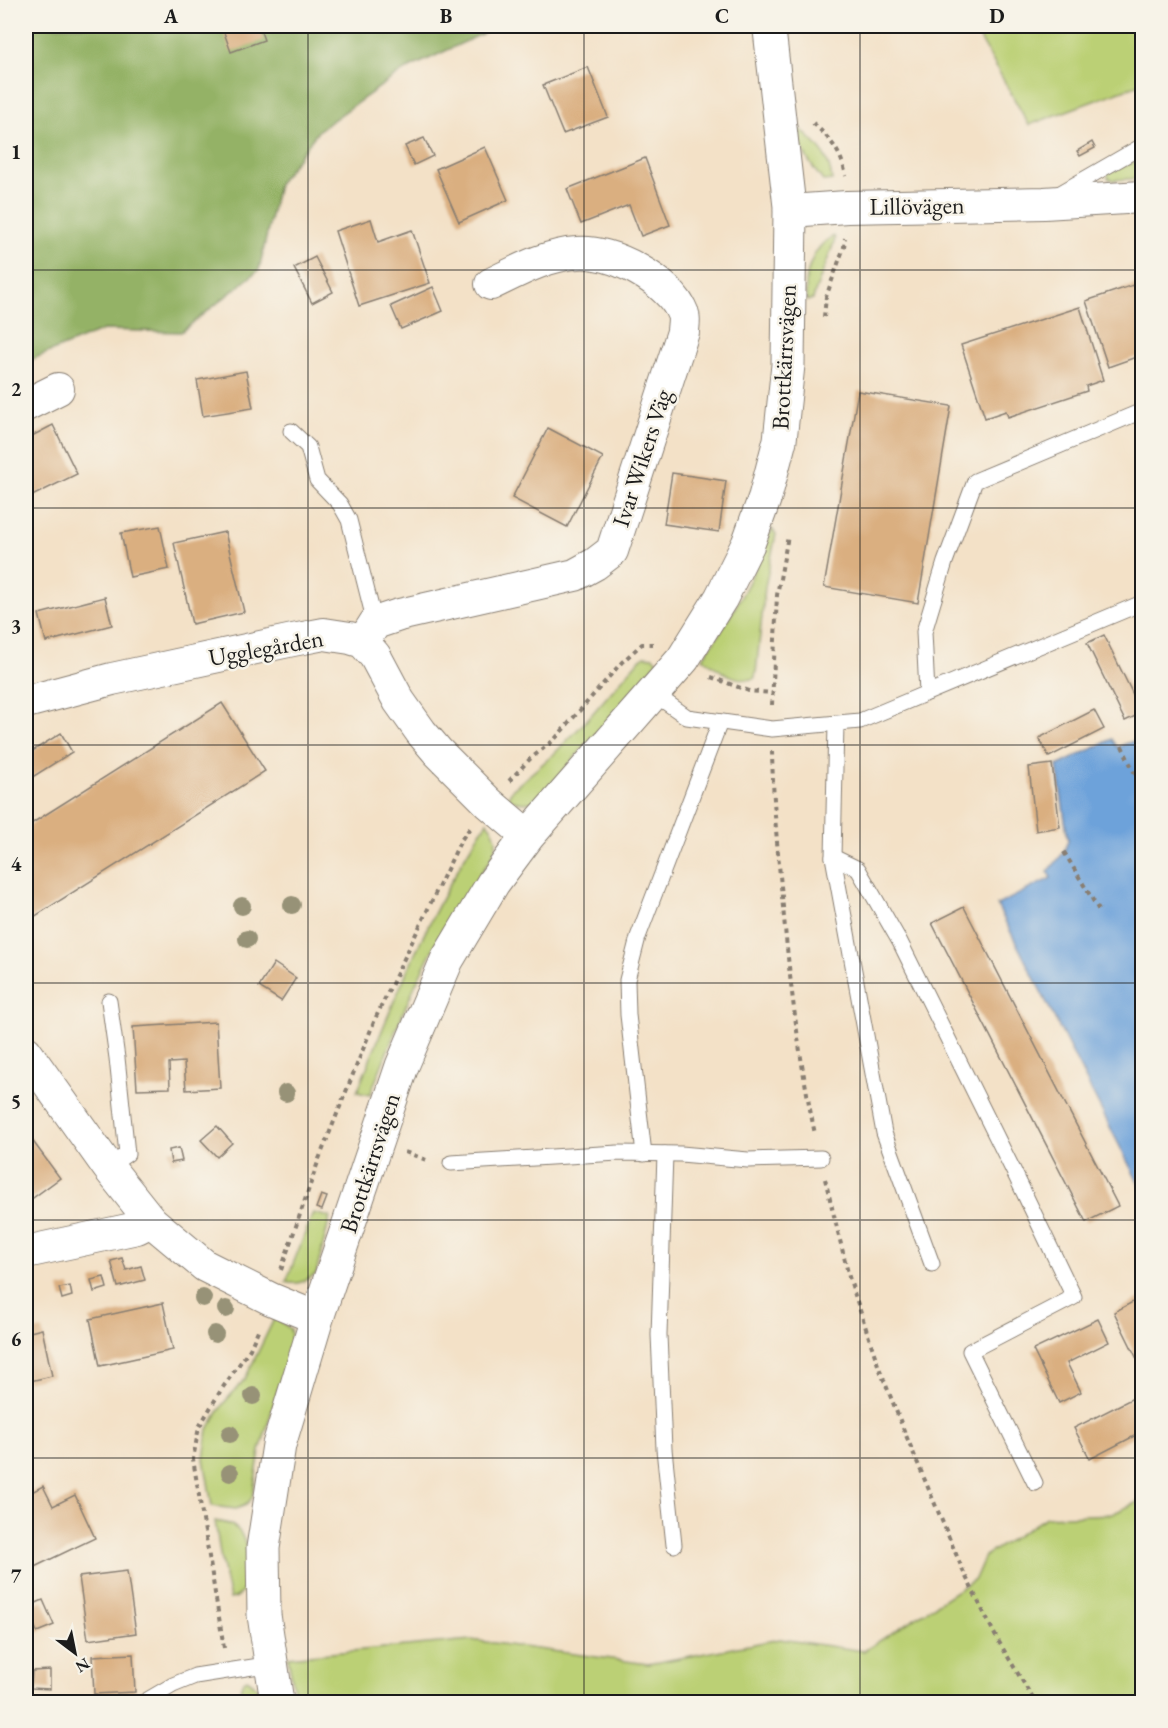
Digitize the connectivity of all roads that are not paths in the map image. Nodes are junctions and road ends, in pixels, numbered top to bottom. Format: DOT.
graph roads {
  1 [pos="769,26"];
  2 [pos="1143,146"];
  3 [pos="1143,197"];
  4 [pos="1044,203"];
  5 [pos="790,211"];
  6 [pos="491,284"];
  7 [pos="58,389"];
  8 [pos="26,405"];
  9 [pos="1143,411"];
  10 [pos="291,431"];
  11 [pos="1143,603"];
  12 [pos="369,633"];
  13 [pos="653,693"];
  14 [pos="927,693"];
  15 [pos="26,702"];
  16 [pos="720,722"];
  17 [pos="836,724"];
  18 [pos="528,836"];
  19 [pos="833,857"];
  20 [pos="109,1001"];
  21 [pos="26,1052"];
  22 [pos="644,1154"];
  23 [pos="665,1154"];
  24 [pos="821,1158"];
  25 [pos="451,1163"];
  26 [pos="108,1167"];
  27 [pos="151,1221"];
  28 [pos="26,1252"];
  29 [pos="932,1264"];
  30 [pos="317,1318"];
  31 [pos="1035,1483"];
  32 [pos="674,1545"];
  33 [pos="272,1664"];
  34 [pos="144,1702"];
  35 [pos="277,1702"];
  1 -- 5 [label="street, Brottkärrsvägen"];
  2 -- 4 [label="lane, Lillövägen"];
  3 -- 4 [label="street, Lillövägen"];
  4 -- 5 [label="street, Lillövägen"];
  5 -- 13 [label="street, Brottkärrsvägen"];
  6 -- 12 [label="street, Ivar Wikers Väg"];
  7 -- 8 [label="street"];
  9 -- 14 [label="lane"];
  10 -- 12 [label="lane"];
  11 -- 14 [label="lane"];
  12 -- 15 [label="street, Ugglegården"];
  12 -- 18 [label="street"];
  13 -- 16 [label="lane"];
  13 -- 18 [label="street, Brottkärrsvägen"];
  14 -- 17 [label="lane"];
  16 -- 17 [label="lane"];
  16 -- 22 [label="lane"];
  17 -- 19 [label="lane"];
  18 -- 30 [label="street, Brottkärrsvägen"];
  19 -- 29 [label="lane"];
  19 -- 31 [label="lane"];
  20 -- 26 [label="lane"];
  21 -- 26 [label="street"];
  22 -- 23 [label="lane"];
  22 -- 25 [label="lane"];
  23 -- 24 [label="lane"];
  23 -- 32 [label="lane"];
  26 -- 27 [label="street"];
  27 -- 28 [label="street"];
  27 -- 30 [label="street"];
  30 -- 33 [label="street, Brottkärrsvägen"];
  33 -- 34 [label="lane"];
  33 -- 35 [label="street, Brottkärrsvägen"];
}
